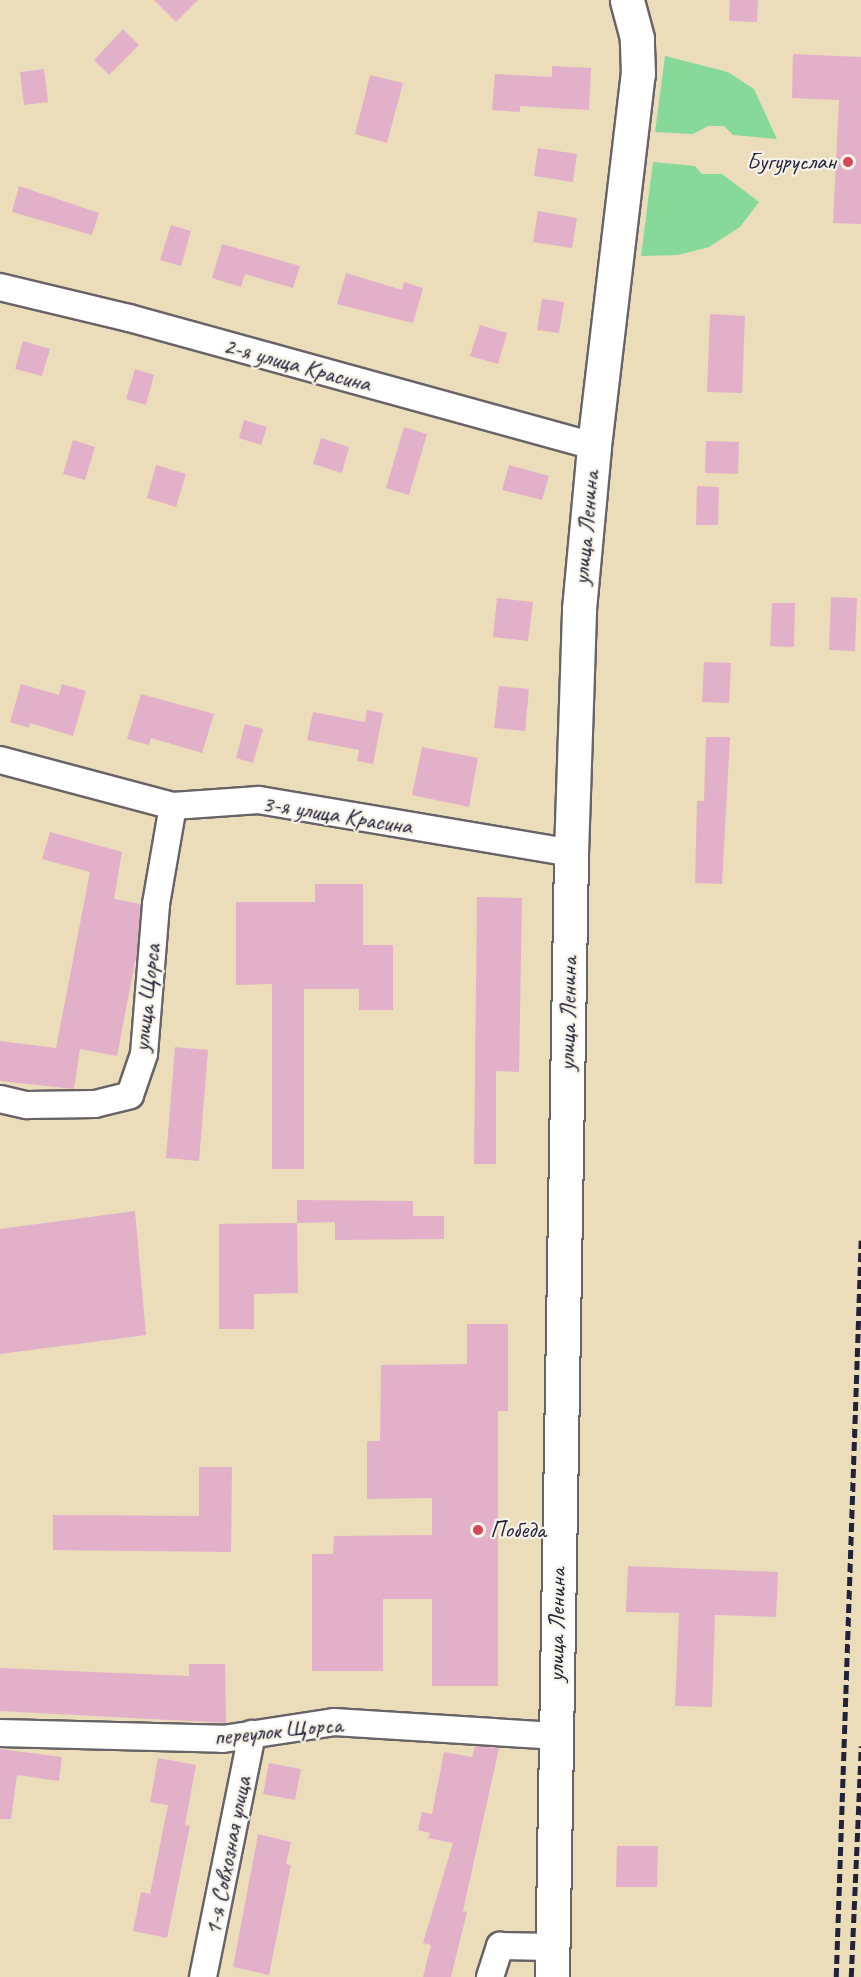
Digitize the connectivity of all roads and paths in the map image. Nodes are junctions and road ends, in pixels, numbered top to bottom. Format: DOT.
graph roads {
  1 [pos="627,0"];
  2 [pos="0,287"];
  3 [pos="594,446"];
  4 [pos="0,760"];
  5 [pos="172,806"];
  6 [pos="571,853"];
  7 [pos="0,1099"];
  8 [pos="0,1733"];
  9 [pos="252,1734"];
  10 [pos="555,1736"];
  11 [pos="552,1962"];
  12 [pos="203,1977"];
  13 [pos="490,1977"];
  1 -- 3 [label="main road, улица Ленина"];
  2 -- 3 [label="street, 2-я улица Красина"];
  3 -- 6 [label="main road, улица Ленина"];
  4 -- 5 [label="street, 3-я улица Красина"];
  5 -- 6 [label="street, 3-я улица Красина"];
  5 -- 7 [label="street, улица Щорса"];
  6 -- 10 [label="main road, улица Ленина"];
  8 -- 9 [label="street, переулок Щорса"];
  9 -- 10 [label="street, переулок Щорса"];
  9 -- 12 [label="street, 1-я Совхозная улица"];
  10 -- 11 [label="main road, улица Ленина"];
  11 -- 13 [label="street, улица Ленина"];
}
